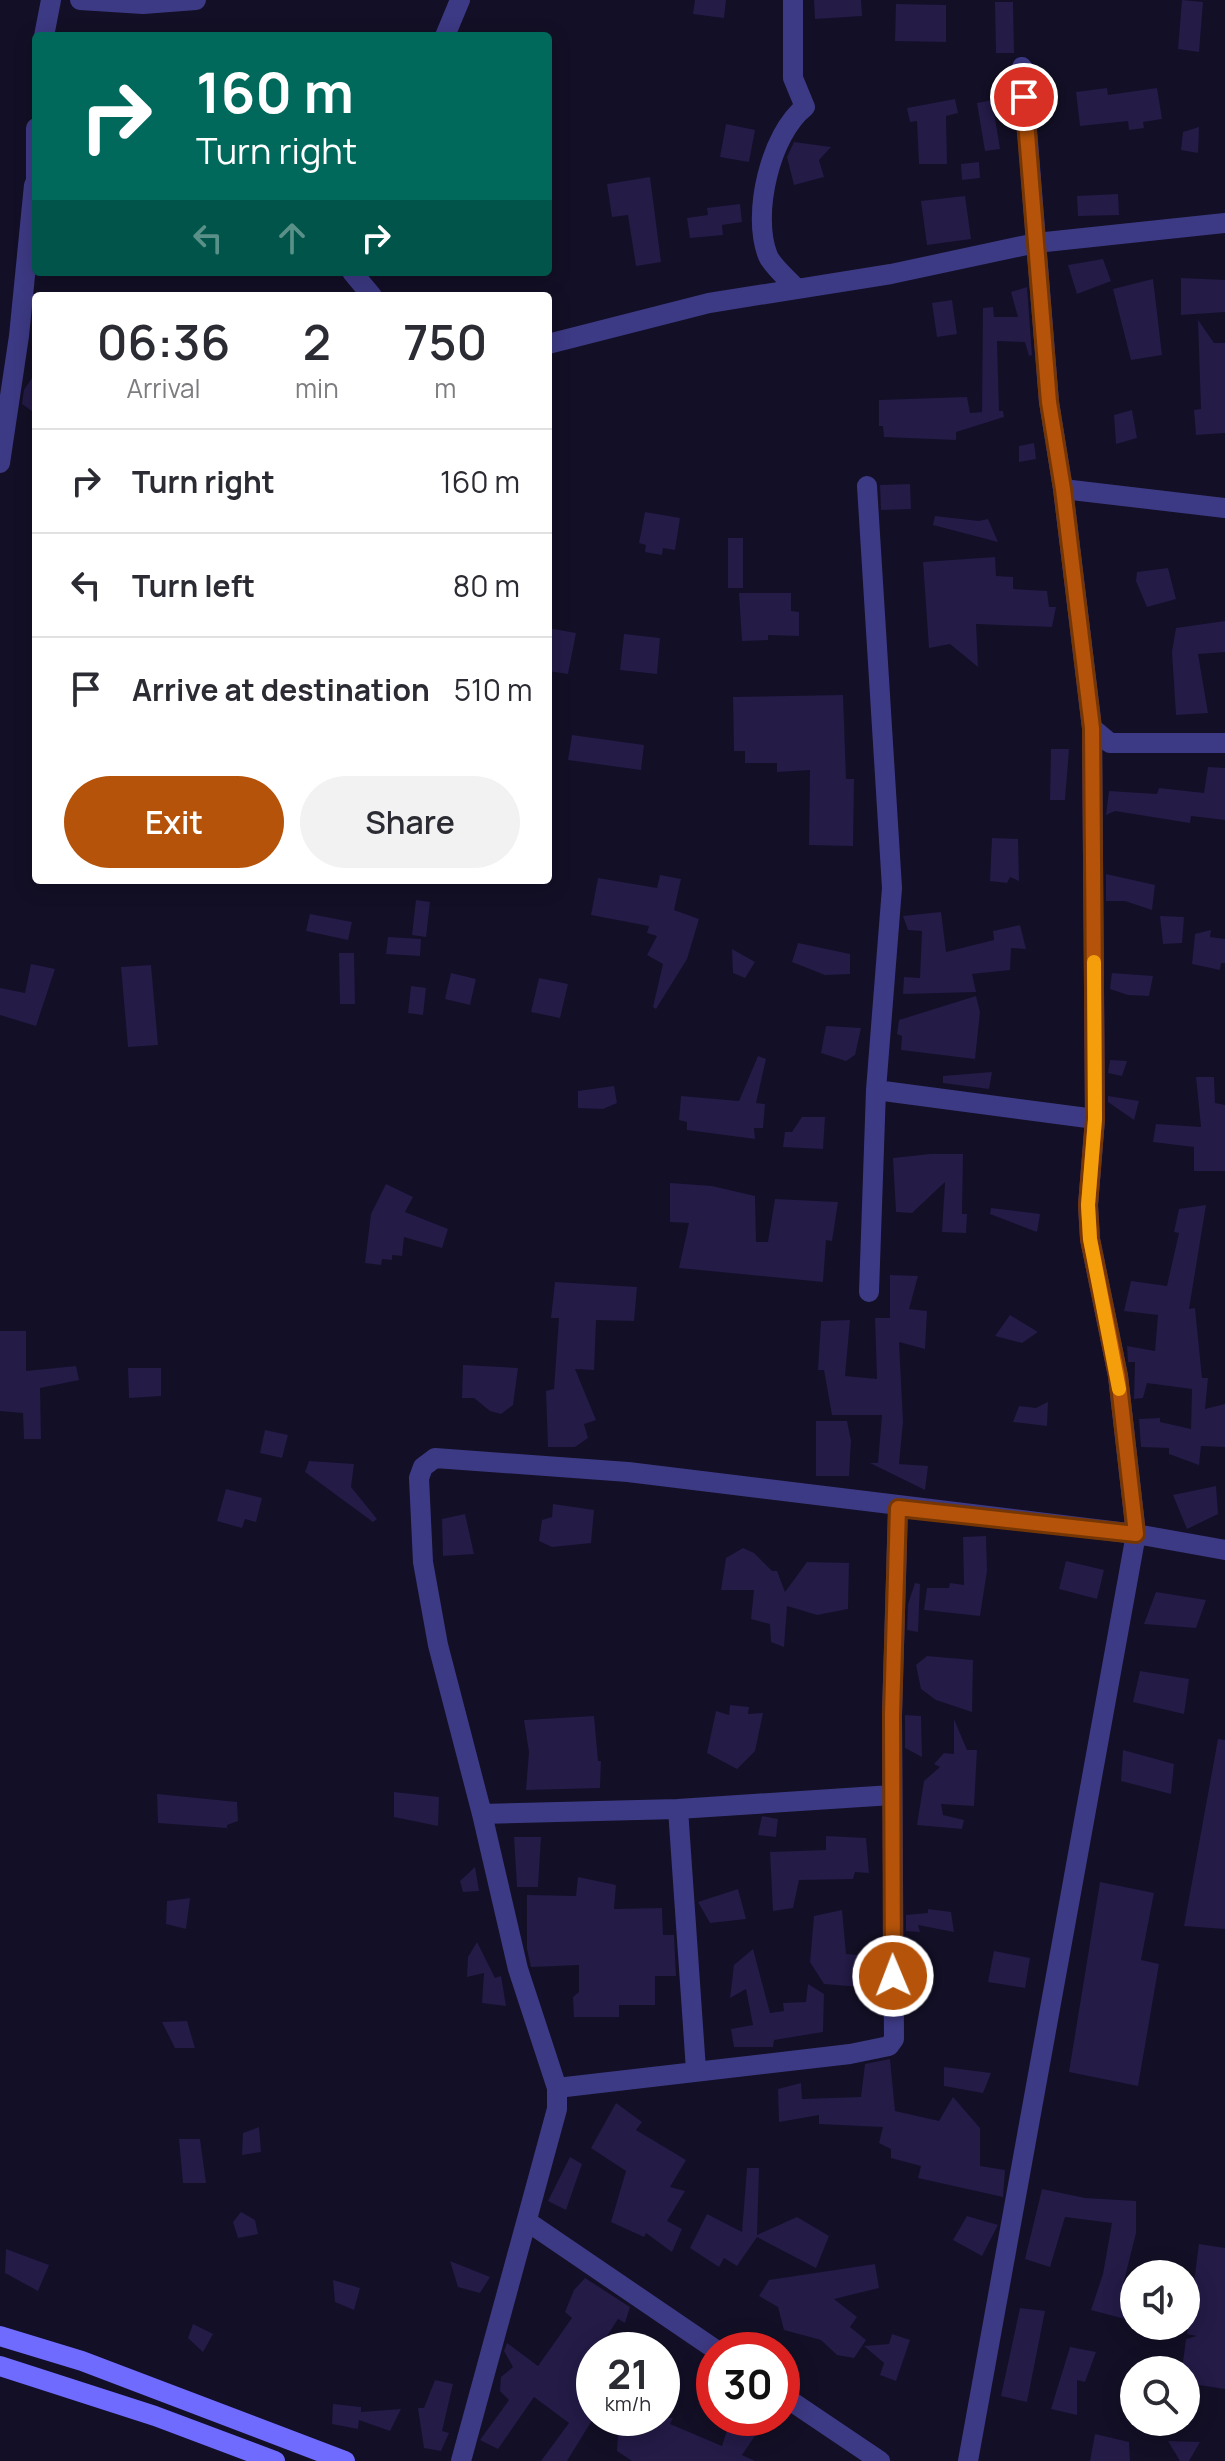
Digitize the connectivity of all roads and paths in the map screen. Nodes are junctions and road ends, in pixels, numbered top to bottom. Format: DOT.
graph roads {
  1 [pos="51,0"];
  2 [pos="80,0"];
  3 [pos="196,0"];
  4 [pos="460,0"];
  5 [pos="793,0"];
  6 [pos="45,32"];
  7 [pos="447,32"];
  8 [pos="1022,67"];
  9 [pos="32,213"];
  10 [pos="1225,223"];
  11 [pos="1036,243"];
  12 [pos="355,276"];
  13 [pos="796,288"];
  14 [pos="369,292"];
  15 [pos="552,343"];
  16 [pos="0,463"];
  17 [pos="867,486"];
  18 [pos="1063,489"];
  19 [pos="1225,508"];
  20 [pos="1092,728"];
  21 [pos="1225,743"];
  22 [pos="876,1090"];
  23 [pos="1095,1119"];
  24 [pos="869,1292"];
  25 [pos="898,1508"];
  26 [pos="1136,1534"];
  27 [pos="1225,1550"];
  28 [pos="892,1795"];
  29 [pos="678,1809"];
  30 [pos="482,1814"];
  31 [pos="696,2070"];
  32 [pos="557,2088"];
  33 [pos="528,2222"];
  34 [pos="0,2336"];
  35 [pos="696,2336"];
  36 [pos="0,2366"];
  37 [pos="800,2407"];
  38 [pos="275,2461"];
  39 [pos="345,2461"];
  40 [pos="461,2461"];
  41 [pos="880,2461"];
  42 [pos="968,2461"];
  1 -- 6 [label="street"];
  2 -- 3 [label="street"];
  4 -- 7 [label="street"];
  5 -- 13 [label="street"];
  8 -- 11 [label="street"];
  9 -- 16 [label="street"];
  10 -- 11 [label="street"];
  11 -- 13 [label="street"];
  11 -- 18 [label="street"];
  12 -- 14 [label="street"];
  13 -- 15 [label="street"];
  17 -- 22 [label="street"];
  18 -- 19 [label="street"];
  18 -- 20 [label="street"];
  20 -- 21 [label="street"];
  20 -- 23 [label="street"];
  22 -- 23 [label="street"];
  22 -- 24 [label="street"];
  23 -- 26 [label="street"];
  25 -- 26 [label="street"];
  25 -- 28 [label="street"];
  25 -- 30 [label="street"];
  26 -- 27 [label="street"];
  26 -- 42 [label="street"];
  28 -- 29 [label="street"];
  28 -- 31 [label="street"];
  29 -- 30 [label="street"];
  29 -- 31 [label="street"];
  30 -- 32 [label="street"];
  31 -- 32 [label="street"];
  32 -- 33 [label="street"];
  33 -- 35 [label="street"];
  33 -- 40 [label="street"];
  34 -- 39 [label="street"];
  36 -- 38 [label="street"];
  37 -- 41 [label="street"];
}
